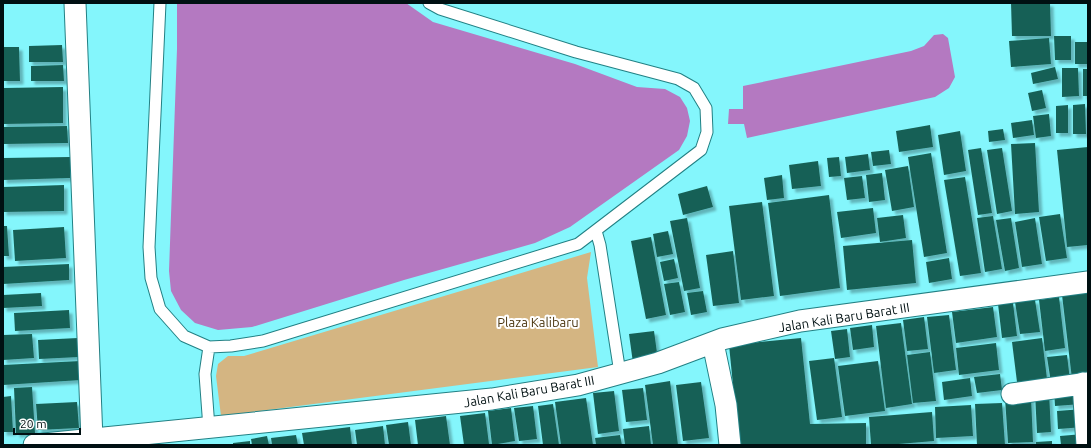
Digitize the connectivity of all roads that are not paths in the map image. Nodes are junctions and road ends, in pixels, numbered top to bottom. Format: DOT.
graph roads {
  1 [pos="75,3"];
  2 [pos="160,3"];
  3 [pos="429,3"];
  4 [pos="596,231"];
  5 [pos="1088,282"];
  6 [pos="713,343"];
  7 [pos="209,347"];
  8 [pos="620,373"];
  9 [pos="1085,383"];
  10 [pos="1012,394"];
  11 [pos="209,428"];
  12 [pos="92,440"];
  13 [pos="34,445"];
  14 [pos="730,445"];
  15 [pos="1087,445"];
  1 -- 12 [label="street"];
  2 -- 7 [label="lane"];
  3 -- 4 [label="lane"];
  4 -- 7 [label="lane"];
  4 -- 8 [label="lane"];
  5 -- 6 [label="street, Jalan Kali Baru Barat III"];
  6 -- 8 [label="street, Jalan Kali Baru Barat III"];
  6 -- 14 [label="street"];
  7 -- 11 [label="lane"];
  8 -- 11 [label="street, Jalan Kali Baru Barat III"];
  9 -- 10 [label="street"];
  9 -- 15 [label="street"];
  11 -- 12 [label="street, Jalan Kali Baru Barat III"];
  12 -- 13 [label="street, Jalan Kali Baru Barat III"];
}
